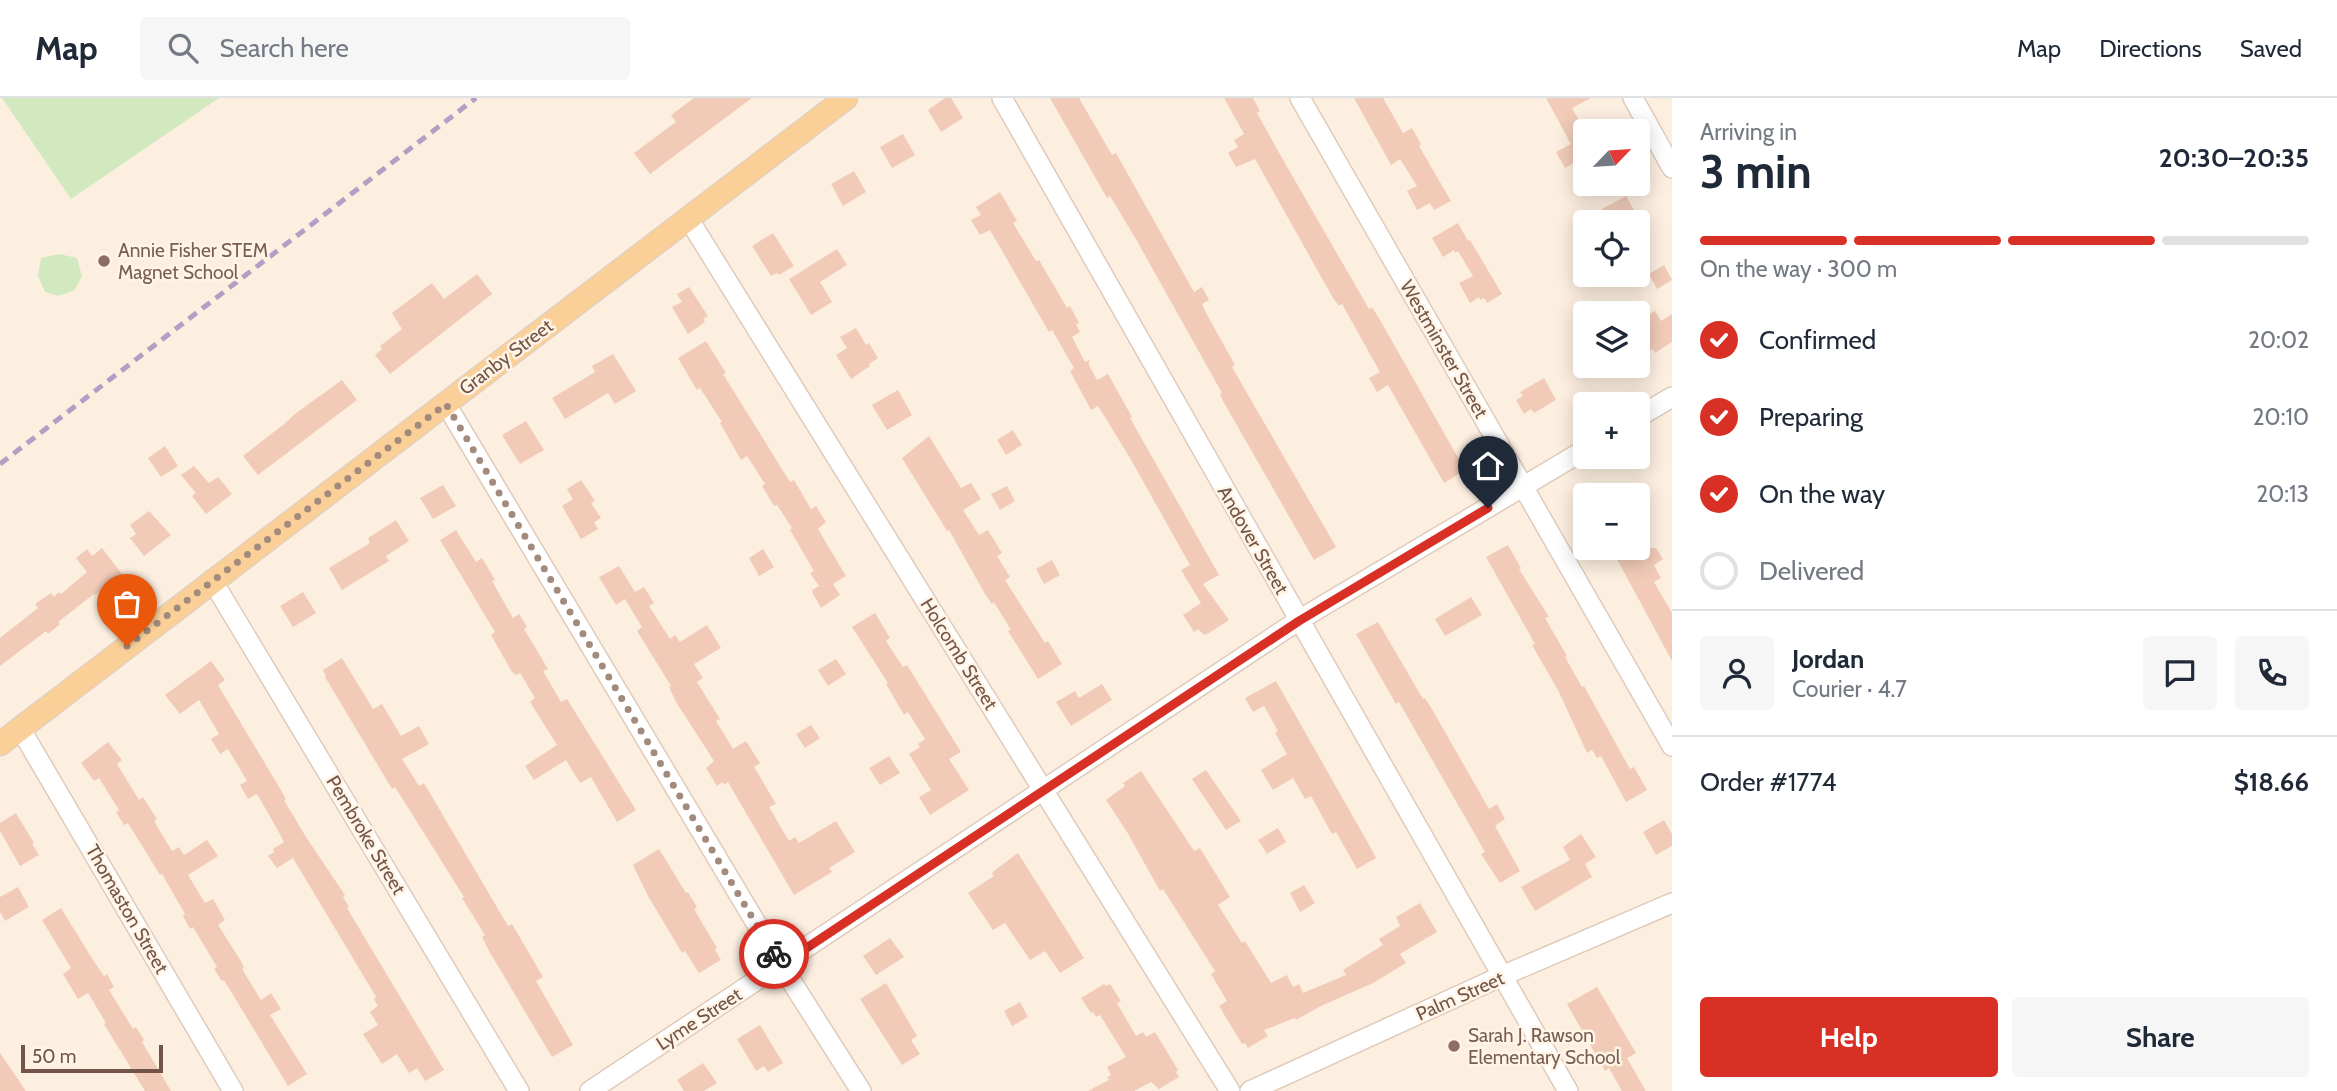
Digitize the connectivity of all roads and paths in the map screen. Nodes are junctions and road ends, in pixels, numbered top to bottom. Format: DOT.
graph roads {
  1 [pos="846,98"];
  2 [pos="1002,98"];
  3 [pos="1300,98"];
  4 [pos="1633,98"];
  5 [pos="1672,169"];
  6 [pos="688,218"];
  7 [pos="1672,397"];
  8 [pos="446,404"];
  9 [pos="1650,410"];
  10 [pos="1573,457"];
  11 [pos="1522,487"];
  12 [pos="212,580"];
  13 [pos="1299,621"];
  14 [pos="20,728"];
  15 [pos="0,744"];
  16 [pos="1672,746"];
  17 [pos="1044,791"];
  18 [pos="1672,903"];
  19 [pos="781,965"];
  20 [pos="1502,976"];
  21 [pos="233,1091"];
  22 [pos="519,1091"];
  23 [pos="590,1091"];
  24 [pos="861,1091"];
  25 [pos="1230,1091"];
  26 [pos="1250,1091"];
  27 [pos="1568,1091"];
  1 -- 6 [label="main road, Granby Street"];
  2 -- 13 [label="street, Andover Street"];
  3 -- 11 [label="street, Westminster Street"];
  4 -- 5 [label="street"];
  6 -- 8 [label="main road, Granby Street"];
  6 -- 17 [label="street, Holcomb Street"];
  7 -- 9 [label="street"];
  8 -- 12 [label="main road, Granby Street"];
  8 -- 19 [label="street"];
  10 -- 11 [label="street, Lyme Street"];
  11 -- 13 [label="street, Lyme Street"];
  11 -- 16 [label="street, Westminster Street"];
  12 -- 14 [label="main road, Granby Street"];
  12 -- 22 [label="street, Pembroke Street"];
  13 -- 17 [label="street, Lyme Street"];
  13 -- 20 [label="street, Andover Street"];
  14 -- 15 [label="main road, Granby Street"];
  14 -- 21 [label="street, Thomaston Street"];
  17 -- 19 [label="street, Lyme Street"];
  17 -- 25 [label="street, Holcomb Street"];
  18 -- 20 [label="street, Palm Street"];
  19 -- 23 [label="street, Lyme Street"];
  19 -- 24 [label="street"];
  20 -- 26 [label="street, Palm Street"];
  20 -- 27 [label="street, Andover Street"];
}
